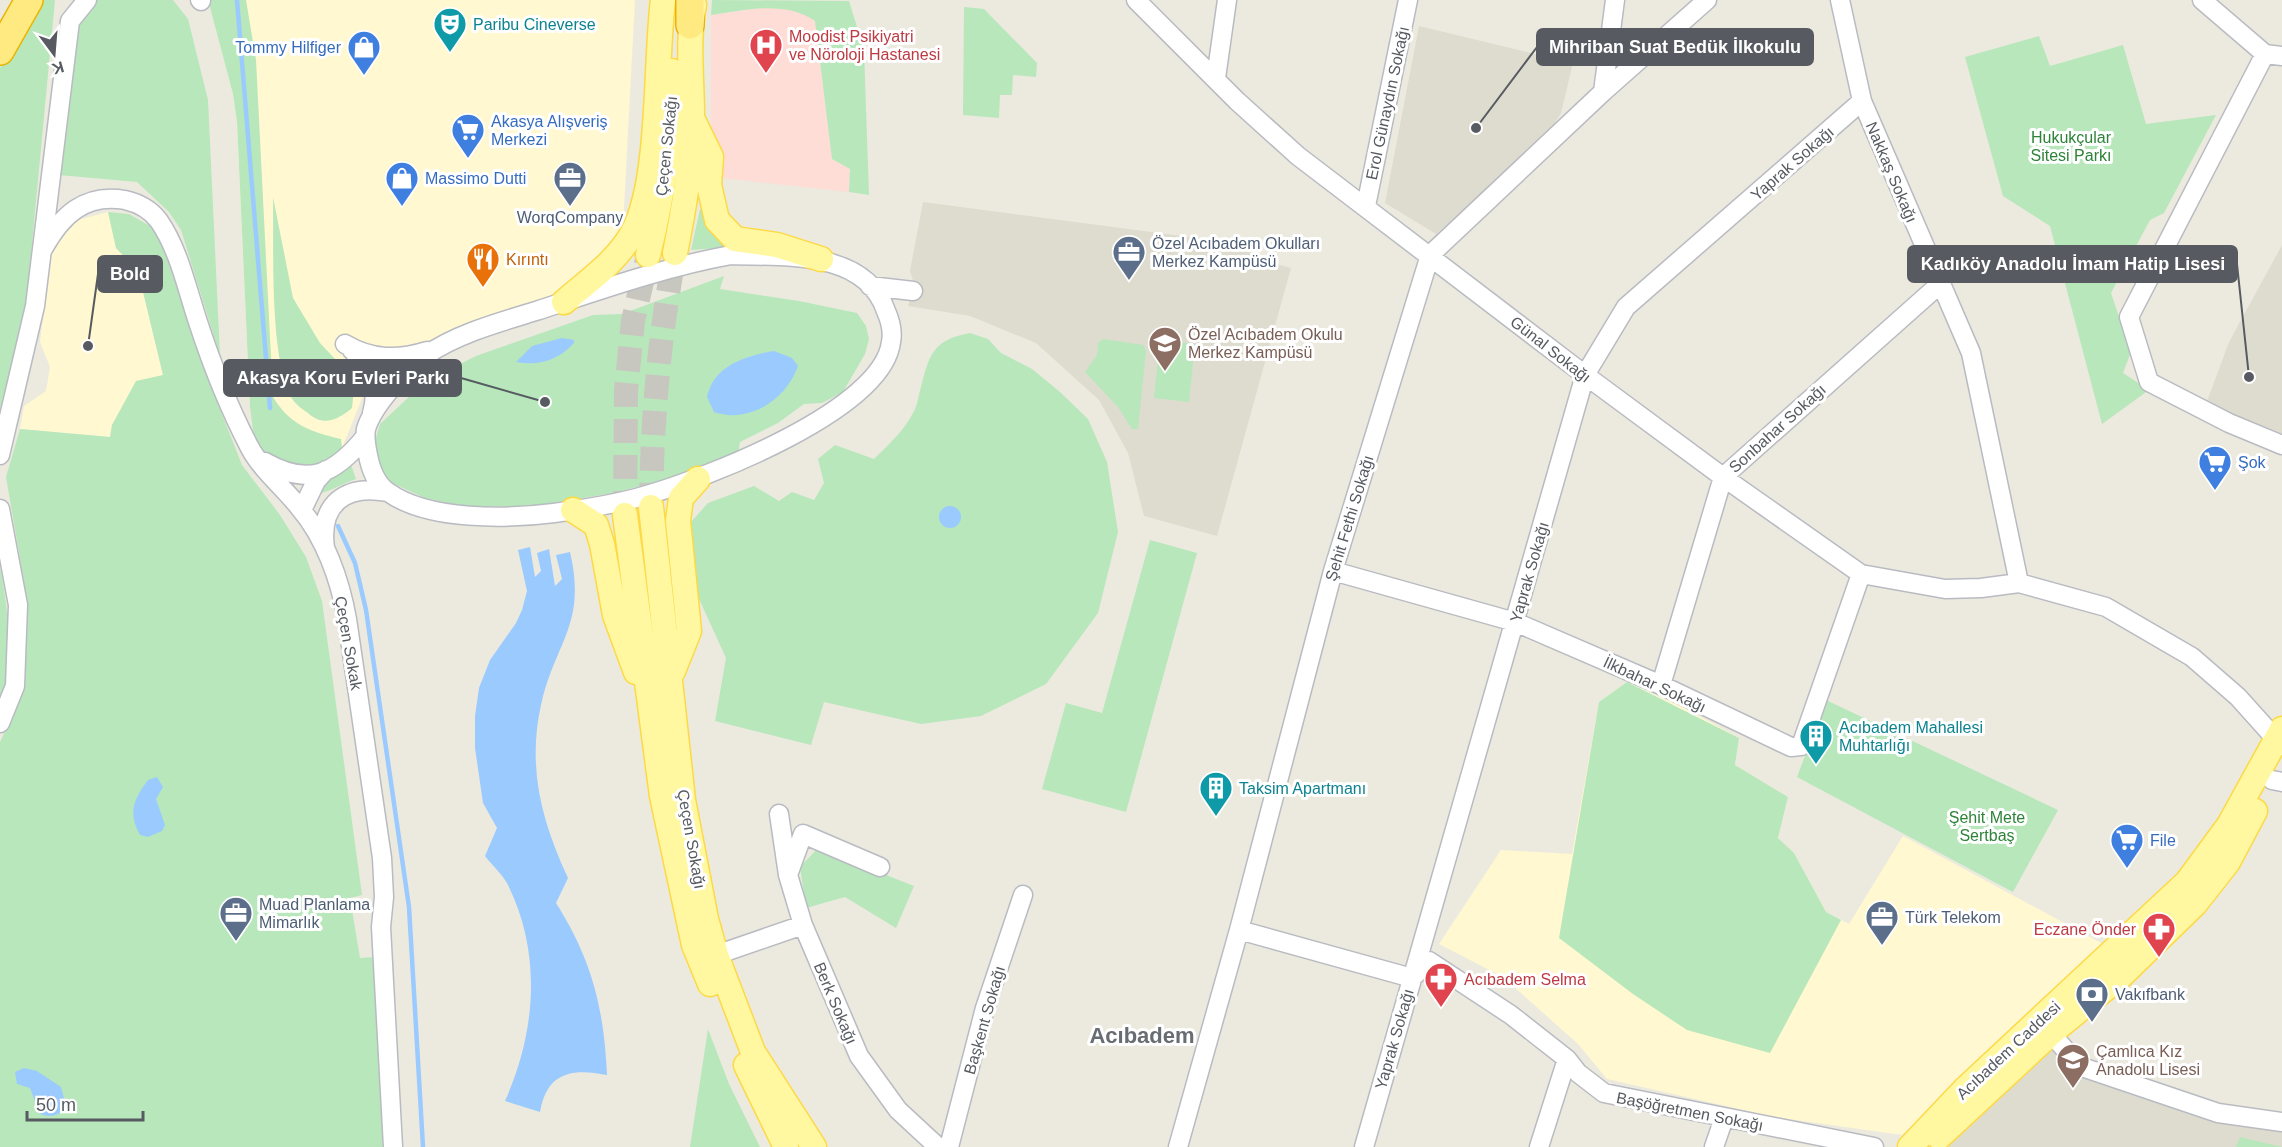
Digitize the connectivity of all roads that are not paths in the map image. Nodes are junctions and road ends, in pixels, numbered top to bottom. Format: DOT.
graph roads {
  1 [pos="11,0"];
  2 [pos="29,0"];
  3 [pos="87,0"];
  4 [pos="663,0"];
  5 [pos="672,0"];
  6 [pos="1136,0"];
  7 [pos="1227,0"];
  8 [pos="1408,0"];
  9 [pos="1615,0"];
  10 [pos="1707,0"];
  11 [pos="1840,0"];
  12 [pos="2202,0"];
  13 [pos="692,8"];
  14 [pos="0,20"];
  15 [pos="0,51"];
  16 [pos="2274,55"];
  17 [pos="1216,78"];
  18 [pos="1603,92"];
  19 [pos="1863,101"];
  20 [pos="692,117"];
  21 [pos="50,190"];
  22 [pos="1366,206"];
  23 [pos="77,208"];
  24 [pos="43,249"];
  25 [pos="675,253"];
  26 [pos="648,255"];
  27 [pos="1430,255"];
  28 [pos="821,259"];
  29 [pos="1940,284"];
  30 [pos="870,286"];
  31 [pos="913,291"];
  32 [pos="564,302"];
  33 [pos="448,344"];
  34 [pos="1585,375"];
  35 [pos="371,419"];
  36 [pos="365,437"];
  37 [pos="2282,445"];
  38 [pos="251,450"];
  39 [pos="0,455"];
  40 [pos="326,470"];
  41 [pos="1723,477"];
  42 [pos="698,479"];
  43 [pos="387,492"];
  44 [pos="334,503"];
  45 [pos="651,507"];
  46 [pos="0,509"];
  47 [pos="302,510"];
  48 [pos="573,510"];
  49 [pos="625,515"];
  50 [pos="325,550"];
  51 [pos="1333,571"];
  52 [pos="1861,573"];
  53 [pos="2019,583"];
  54 [pos="1515,622"];
  55 [pos="671,676"];
  56 [pos="1661,685"];
  57 [pos="651,709"];
  58 [pos="0,723"];
  59 [pos="2278,752"];
  60 [pos="779,814"];
  61 [pos="880,867"];
  62 [pos="788,875"];
  63 [pos="1023,895"];
  64 [pos="803,924"];
  65 [pos="1239,930"];
  66 [pos="716,955"];
  67 [pos="1412,978"];
  68 [pos="2051,1033"];
  69 [pos="1567,1059"];
  70 [pos="1724,1118"];
  71 [pos="2282,1122"];
  72 [pos="785,1145"];
  73 [pos="393,1147"];
  74 [pos="814,1147"];
  75 [pos="938,1147"];
  76 [pos="949,1147"];
  77 [pos="1178,1147"];
  78 [pos="1364,1147"];
  79 [pos="1539,1147"];
  80 [pos="1714,1147"];
  81 [pos="1874,1147"];
  82 [pos="1910,1147"];
  83 [pos="1929,1147"];
  1 -- 14 [label="highway"];
  2 -- 15 [label="highway"];
  3 -- 21 [label="street"];
  4 -- 32 [label="main road"];
  5 -- 26 [label="main road, Çeçen Sokağı"];
  6 -- 17 [label="street, Günal Sokağı"];
  7 -- 17 [label="street"];
  8 -- 22 [label="street, Erol Günaydın Sokağı"];
  9 -- 18 [label="street"];
  10 -- 18 [label="street, Şehit Fethi Sokağı"];
  11 -- 19 [label="street, Nakkaş Sokağı"];
  12 -- 16 [label="street"];
  13 -- 20 [label="main road, Çeçen Sokağı"];
  16 -- 37 [label="street"];
  17 -- 22 [label="street, Günal Sokağı"];
  18 -- 27 [label="street, Şehit Fethi Sokağı"];
  19 -- 29 [label="street, Nakkaş Sokağı"];
  19 -- 34 [label="street, Yaprak Sokağı"];
  20 -- 25 [label="main road, Çeçen Sokağı"];
  20 -- 28 [label="main road"];
  21 -- 23 [label="street"];
  21 -- 24 [label="street"];
  22 -- 27 [label="street, Günal Sokağı"];
  23 -- 24 [label="street, Çeçen Sokak"];
  23 -- 38 [label="street, Çeçen Sokak"];
  24 -- 39 [label="street"];
  27 -- 34 [label="street, Günal Sokağı"];
  27 -- 51 [label="street, Şehit Fethi Sokağı"];
  28 -- 30 [label="street"];
  28 -- 32 [label="street"];
  29 -- 41 [label="street, Sonbahar Sokağı"];
  29 -- 53 [label="street, Nakkaş Sokağı"];
  30 -- 31 [label="street"];
  30 -- 42 [label="street"];
  32 -- 33 [label="street"];
  33 -- 35 [label="street"];
  33 -- 35 [label="street"];
  34 -- 41 [label="street, Günal Sokağı"];
  34 -- 54 [label="street, Yaprak Sokağı"];
  35 -- 36 [label="street"];
  36 -- 40 [label="street"];
  36 -- 43 [label="street"];
  38 -- 40 [label="street"];
  38 -- 47 [label="street, Çeçen Sokak"];
  40 -- 47 [label="street"];
  41 -- 52 [label="street, Günal Sokağı"];
  41 -- 56 [label="street, Sonbahar Sokağı"];
  42 -- 48 [label="street"];
  42 -- 55 [label="main road"];
  43 -- 44 [label="street"];
  43 -- 48 [label="street"];
  44 -- 47 [label="street"];
  44 -- 50 [label="street"];
  45 -- 55 [label="main road, Çeçen Sokağı"];
  46 -- 58 [label="street"];
  47 -- 50 [label="street, Çeçen Sokak"];
  48 -- 57 [label="main road"];
  49 -- 57 [label="main road, Çeçen Sokağı"];
  50 -- 73 [label="street, Çeçen Sokak"];
  51 -- 54 [label="street, İlkbahar Sokağı"];
  51 -- 65 [label="street, Şehit Fethi Sokağı"];
  52 -- 53 [label="street, Günal Sokağı"];
  52 -- 56 [label="street, İlkbahar Sokağı"];
  53 -- 59 [label="street"];
  54 -- 56 [label="street, İlkbahar Sokağı"];
  54 -- 67 [label="street, Yaprak Sokağı"];
  55 -- 66 [label="main road, Çeçen Sokağı"];
  57 -- 72 [label="main road, Çeçen Sokağı"];
  59 -- 68 [label="main road, Acıbadem Caddesi"];
  59 -- 82 [label="main road, Acıbadem Caddesi"];
  60 -- 62 [label="street, Berk Sokağı"];
  61 -- 62 [label="street"];
  62 -- 64 [label="street, Berk Sokağı"];
  63 -- 76 [label="street, Başkent Sokağı"];
  64 -- 66 [label="street"];
  64 -- 75 [label="street, Berk Sokağı"];
  65 -- 67 [label="street"];
  65 -- 77 [label="street, Şehit Fethi Sokağı"];
  66 -- 74 [label="main road, Çeçen Sokağı"];
  67 -- 69 [label="street, Başöğretmen Sokağı"];
  67 -- 78 [label="street, Yaprak Sokağı"];
  68 -- 71 [label="street"];
  68 -- 83 [label="main road, Acıbadem Caddesi"];
  69 -- 70 [label="street, Başöğretmen Sokağı"];
  69 -- 79 [label="street"];
  70 -- 80 [label="street"];
  70 -- 81 [label="street, Başöğretmen Sokağı"];
}
